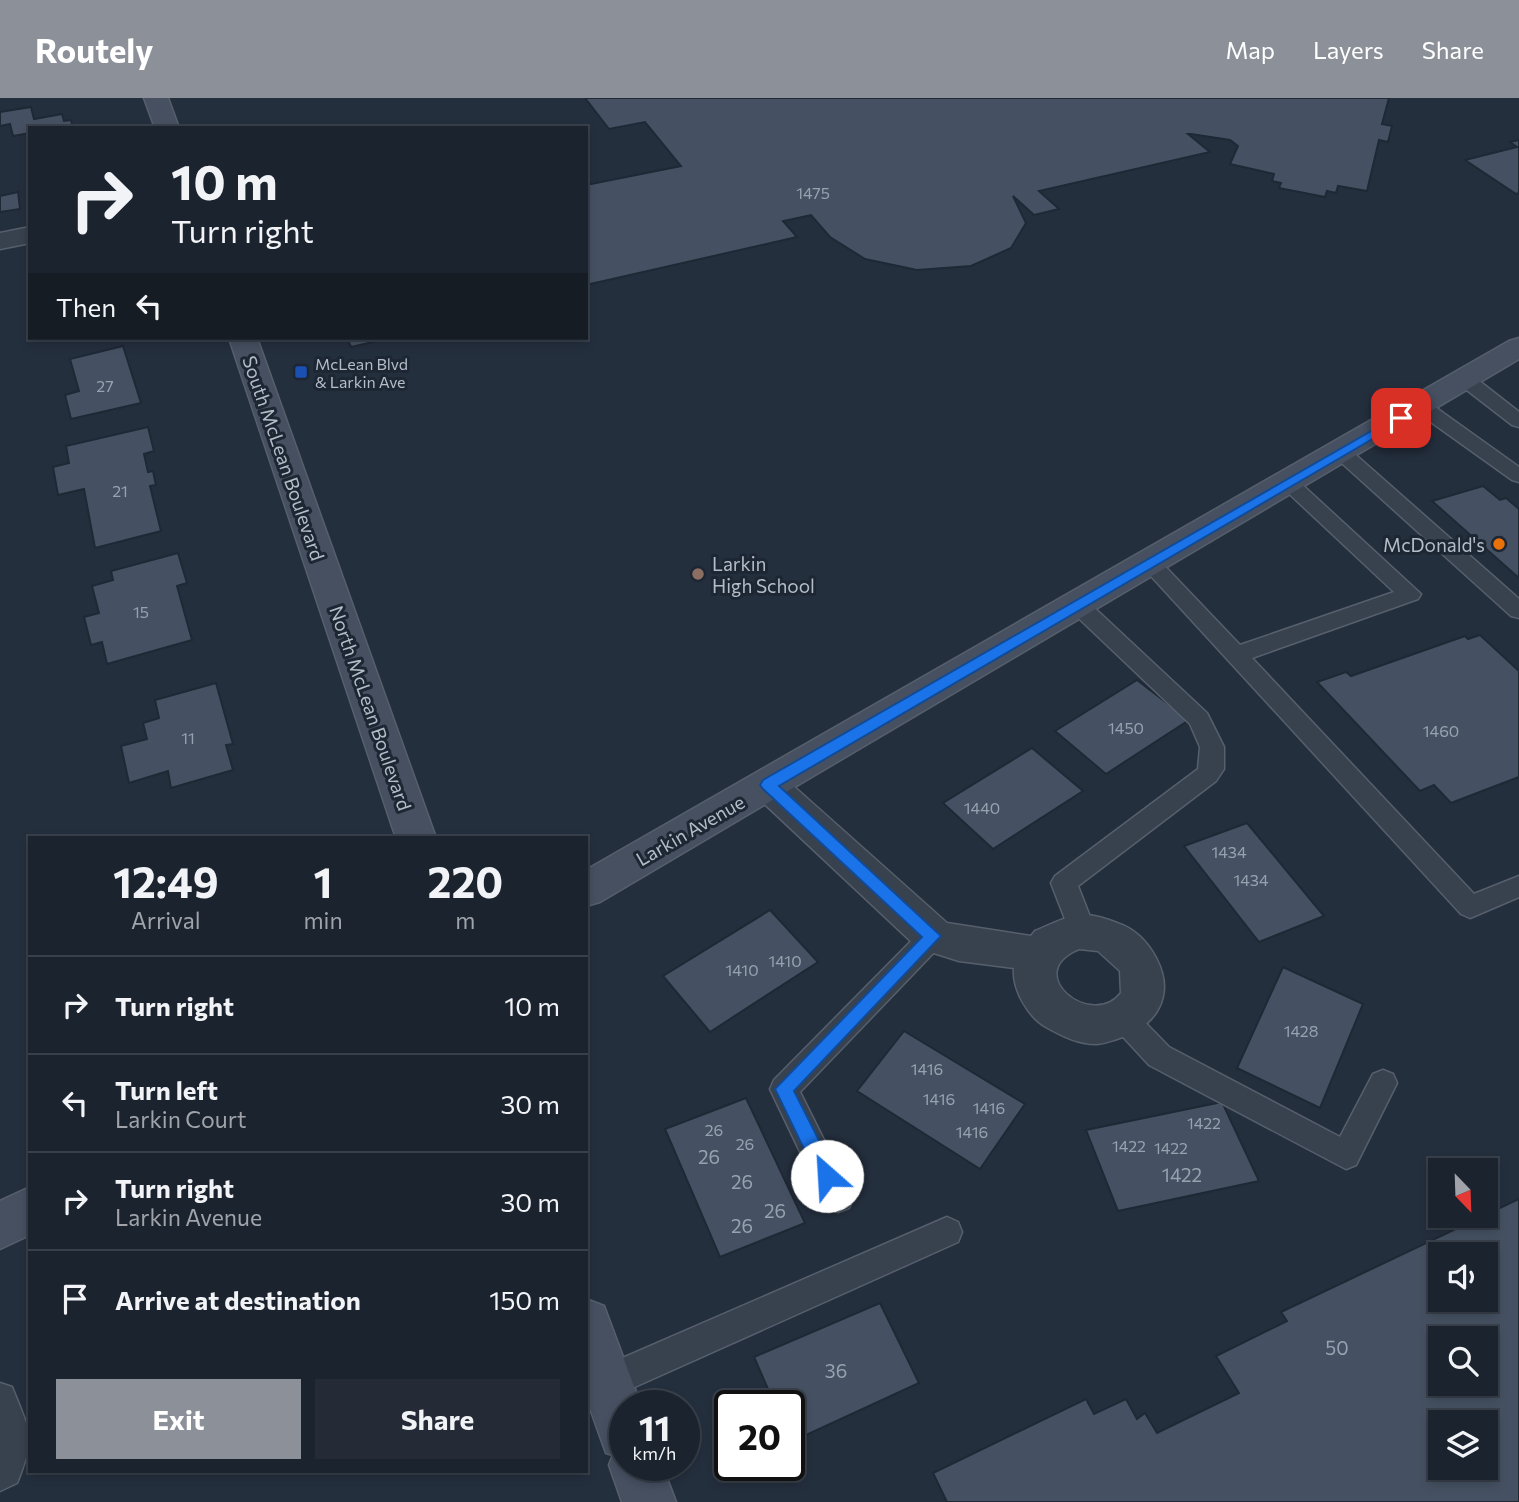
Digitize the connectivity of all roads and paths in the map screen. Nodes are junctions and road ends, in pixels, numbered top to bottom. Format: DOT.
graph roads {
  1 [pos="156,98"];
  2 [pos="166,126"];
  3 [pos="28,235"];
  4 [pos="0,241"];
  5 [pos="244,340"];
  6 [pos="1519,347"];
  7 [pos="1466,380"];
  8 [pos="1421,406"];
  9 [pos="1519,421"];
  10 [pos="1341,452"];
  11 [pos="1519,476"];
  12 [pos="1289,482"];
  13 [pos="1150,563"];
  14 [pos="326,578"];
  15 [pos="1078,605"];
  16 [pos="1519,611"];
  17 [pos="1236,655"];
  18 [pos="768,785"];
  19 [pos="415,836"];
  20 [pos="1519,886"];
  21 [pos="588,889"];
  22 [pos="1083,932"];
  23 [pos="933,936"];
  24 [pos="1037,954"];
  25 [pos="1123,1018"];
  26 [pos="1383,1083"];
  27 [pos="838,1198"];
  28 [pos="28,1210"];
  29 [pos="0,1226"];
  30 [pos="947,1232"];
  31 [pos="588,1330"];
  32 [pos="607,1382"];
  33 [pos="610,1390"];
  34 [pos="0,1399"];
  35 [pos="0,1474"];
  36 [pos="642,1481"];
  37 [pos="649,1502"];
  1 -- 2 [label="main road"];
  3 -- 4 [label="street"];
  5 -- 14 [label="main road, South McLean Boulevard"];
  6 -- 7 [label="main road, Larkin Avenue"];
  7 -- 8 [label="main road, Larkin Avenue"];
  7 -- 9 [label="lane"];
  8 -- 10 [label="main road, Larkin Avenue"];
  8 -- 11 [label="lane"];
  10 -- 12 [label="main road, Larkin Avenue"];
  10 -- 16 [label="lane"];
  12 -- 13 [label="main road, Larkin Avenue"];
  12 -- 17 [label="lane"];
  13 -- 15 [label="main road, Larkin Avenue"];
  13 -- 17 [label="lane"];
  14 -- 19 [label="main road, North McLean Boulevard"];
  15 -- 18 [label="main road, Larkin Avenue"];
  15 -- 22 [label="lane"];
  17 -- 20 [label="lane"];
  18 -- 21 [label="main road, Larkin Avenue"];
  18 -- 23 [label="street"];
  22 -- 24 [label="street"];
  22 -- 25 [label="street"];
  23 -- 24 [label="street"];
  23 -- 27 [label="lane"];
  24 -- 25 [label="street"];
  25 -- 26 [label="lane"];
  28 -- 29 [label="main road"];
  30 -- 32 [label="lane"];
  31 -- 32 [label="main road"];
  32 -- 33 [label="main road"];
  34 -- 35 [label="lane"];
  36 -- 37 [label="main road"];
}
